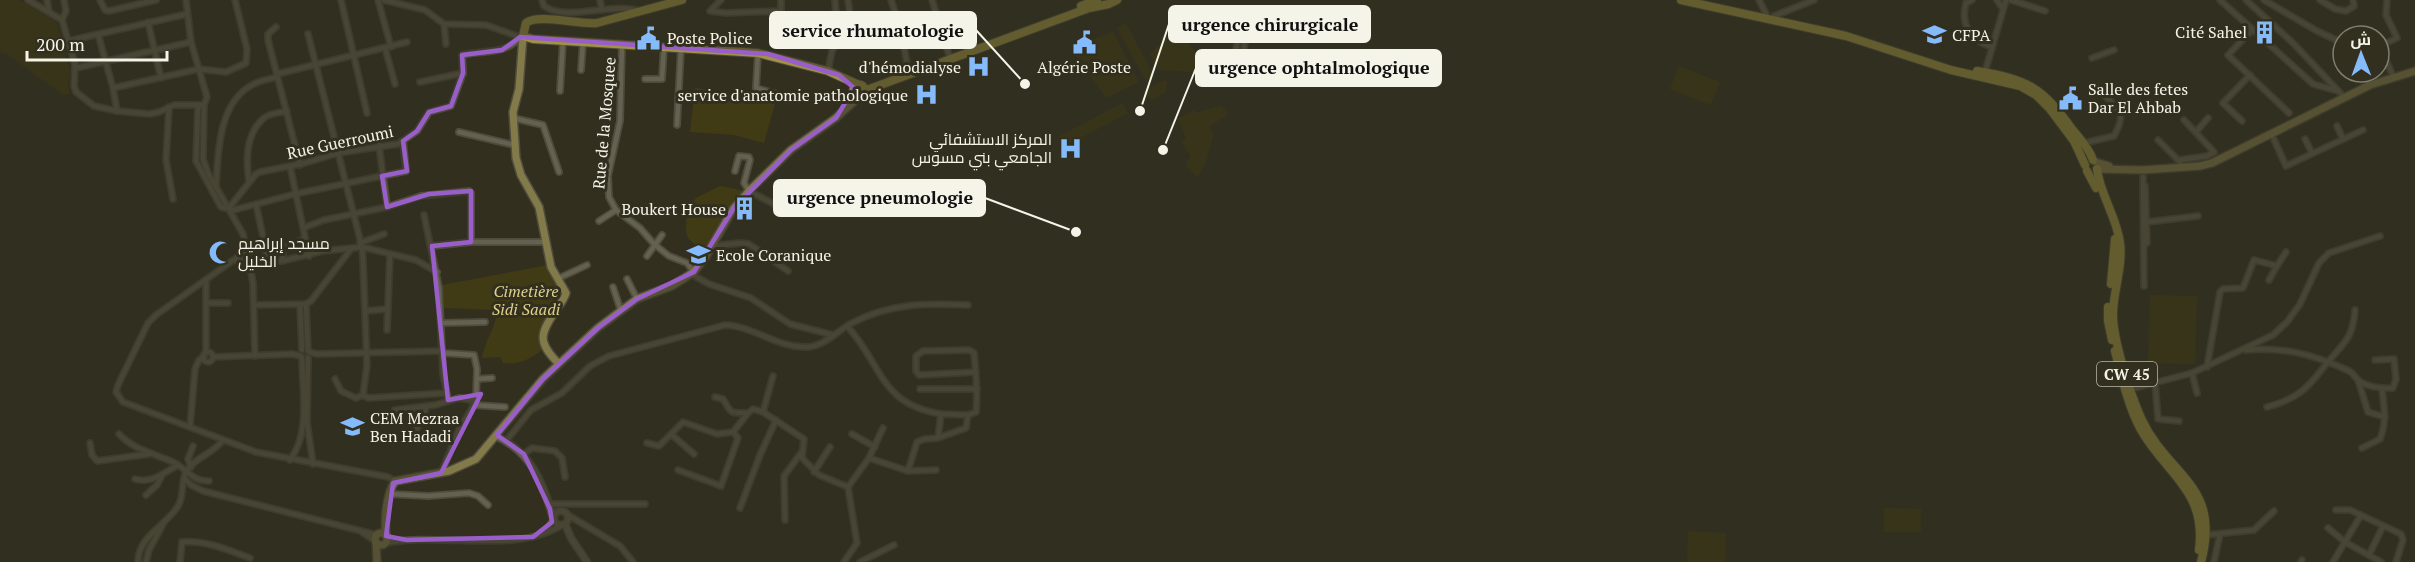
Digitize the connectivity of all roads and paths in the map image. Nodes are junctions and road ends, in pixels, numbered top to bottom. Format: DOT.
graph roads {
  1 [pos="28,0"];
  2 [pos="47,0"];
  3 [pos="64,0"];
  4 [pos="100,0"];
  5 [pos="156,0"];
  6 [pos="186,0"];
  7 [pos="235,0"];
  8 [pos="341,0"];
  9 [pos="378,0"];
  10 [pos="384,0"];
  11 [pos="542,0"];
  12 [pos="600,0"];
  13 [pos="682,0"];
  14 [pos="722,0"];
  15 [pos="781,0"];
  16 [pos="835,0"];
  17 [pos="848,0"];
  18 [pos="891,0"];
  19 [pos="932,0"];
  20 [pos="1117,0"];
  21 [pos="1681,0"];
  22 [pos="1703,0"];
  23 [pos="1759,0"];
  24 [pos="1814,0"];
  25 [pos="1972,0"];
  26 [pos="1997,0"];
  27 [pos="2006,0"];
  28 [pos="2011,0"];
  29 [pos="2220,0"];
  30 [pos="2246,0"];
  31 [pos="2264,0"];
  32 [pos="2320,0"];
  33 [pos="2354,0"];
  34 [pos="2387,0"];
  35 [pos="140,2"];
  36 [pos="1100,2"];
  37 [pos="2003,9"];
  38 [pos="602,10"];
  39 [pos="781,10"];
  40 [pos="639,11"];
  41 [pos="2045,11"];
  42 [pos="49,12"];
  43 [pos="187,14"];
  44 [pos="850,14"];
  45 [pos="1770,14"];
  46 [pos="62,20"];
  47 [pos="148,22"];
  48 [pos="781,23"];
  49 [pos="444,24"];
  50 [pos="276,27"];
  51 [pos="2252,30"];
  52 [pos="98,33"];
  53 [pos="308,34"];
  54 [pos="522,36"];
  55 [pos="2331,36"];
  56 [pos="563,40"];
  57 [pos="68,41"];
  58 [pos="2391,41"];
  59 [pos="191,42"];
  60 [pos="407,42"];
  61 [pos="583,42"];
  62 [pos="446,44"];
  63 [pos="622,44"];
  64 [pos="664,46"];
  65 [pos="1992,46"];
  66 [pos="388,47"];
  67 [pos="681,47"];
  68 [pos="154,50"];
  69 [pos="2114,50"];
  70 [pos="758,53"];
  71 [pos="949,55"];
  72 [pos="352,56"];
  73 [pos="1235,56"];
  74 [pos="1243,57"];
  75 [pos="2092,58"];
  76 [pos="105,62"];
  77 [pos="315,65"];
  78 [pos="76,68"];
  79 [pos="199,69"];
  80 [pos="908,69"];
  81 [pos="581,70"];
  82 [pos="828,71"];
  83 [pos="2391,71"];
  84 [pos="2415,71"];
  85 [pos="1985,72"];
  86 [pos="463,73"];
  87 [pos="2250,75"];
  88 [pos="277,76"];
  89 [pos="2393,76"];
  90 [pos="161,78"];
  91 [pos="645,79"];
  92 [pos="420,82"];
  93 [pos="395,84"];
  94 [pos="113,88"];
  95 [pos="858,90"];
  96 [pos="560,91"];
  97 [pos="2338,91"];
  98 [pos="780,95"];
  99 [pos="2106,97"];
  100 [pos="2344,97"];
  101 [pos="201,105"];
  102 [pos="169,107"];
  103 [pos="117,111"];
  104 [pos="287,111"];
  105 [pos="367,113"];
  106 [pos="2289,113"];
  107 [pos="513,118"];
  108 [pos="2208,118"];
  109 [pos="2184,120"];
  110 [pos="2242,122"];
  111 [pos="677,125"];
  112 [pos="2337,126"];
  113 [pos="2363,130"];
  114 [pos="459,132"];
  115 [pos="2196,132"];
  116 [pos="2072,133"];
  117 [pos="2271,133"];
  118 [pos="2305,139"];
  119 [pos="2157,140"];
  120 [pos="2343,140"];
  121 [pos="403,141"];
  122 [pos="2084,143"];
  123 [pos="379,145"];
  124 [pos="514,145"];
  125 [pos="338,153"];
  126 [pos="2312,153"];
  127 [pos="2180,164"];
  128 [pos="300,165"];
  129 [pos="2096,165"];
  130 [pos="290,166"];
  131 [pos="2086,168"];
  132 [pos="735,171"];
  133 [pos="559,172"];
  134 [pos="2143,174"];
  135 [pos="382,176"];
  136 [pos="249,182"];
  137 [pos="344,183"];
  138 [pos="216,187"];
  139 [pos="749,191"];
  140 [pos="295,194"];
  141 [pos="173,199"];
  142 [pos="256,204"];
  143 [pos="801,206"];
  144 [pos="387,207"];
  145 [pos="229,210"];
  146 [pos="616,210"];
  147 [pos="353,214"];
  148 [pos="424,215"];
  149 [pos="2198,216"];
  150 [pos="599,221"];
  151 [pos="2147,222"];
  152 [pos="303,228"];
  153 [pos="384,234"];
  154 [pos="662,235"];
  155 [pos="2380,236"];
  156 [pos="304,239"];
  157 [pos="471,242"];
  158 [pos="545,243"];
  159 [pos="654,244"];
  160 [pos="361,245"];
  161 [pos="246,246"];
  162 [pos="432,246"];
  163 [pos="712,246"];
  164 [pos="351,249"];
  165 [pos="2286,252"];
  166 [pos="390,254"];
  167 [pos="2144,255"];
  168 [pos="309,256"];
  169 [pos="647,256"];
  170 [pos="234,260"];
  171 [pos="268,260"];
  172 [pos="249,261"];
  173 [pos="282,261"];
  174 [pos="587,265"];
  175 [pos="2277,266"];
  176 [pos="788,271"];
  177 [pos="437,272"];
  178 [pos="692,273"];
  179 [pos="557,279"];
  180 [pos="627,279"];
  181 [pos="206,280"];
  182 [pos="2270,280"];
  183 [pos="2144,286"];
  184 [pos="613,287"];
  185 [pos="637,299"];
  186 [pos="206,303"];
  187 [pos="228,303"];
  188 [pos="303,304"];
  189 [pos="254,305"];
  190 [pos="968,305"];
  191 [pos="387,309"];
  192 [pos="2355,310"];
  193 [pos="366,311"];
  194 [pos="621,311"];
  195 [pos="2110,318"];
  196 [pos="485,322"];
  197 [pos="441,323"];
  198 [pos="847,326"];
  199 [pos="387,330"];
  200 [pos="834,335"];
  201 [pos="2240,350"];
  202 [pos="443,352"];
  203 [pos="367,353"];
  204 [pos="305,354"];
  205 [pos="205,355"];
  206 [pos="255,356"];
  207 [pos="213,357"];
  208 [pos="2374,360"];
  209 [pos="558,363"];
  210 [pos="2328,363"];
  211 [pos="2207,367"];
  212 [pos="976,372"];
  213 [pos="2192,373"];
  214 [pos="773,376"];
  215 [pos="492,378"];
  216 [pos="335,379"];
  217 [pos="477,379"];
  218 [pos="2358,380"];
  219 [pos="2155,382"];
  220 [pos="977,388"];
  221 [pos="2382,388"];
  222 [pos="920,389"];
  223 [pos="2128,389"];
  224 [pos="446,393"];
  225 [pos="2197,393"];
  226 [pos="363,395"];
  227 [pos="715,397"];
  228 [pos="448,400"];
  229 [pos="474,403"];
  230 [pos="427,406"];
  231 [pos="505,407"];
  232 [pos="2267,407"];
  233 [pos="395,410"];
  234 [pos="747,412"];
  235 [pos="763,412"];
  236 [pos="941,414"];
  237 [pos="968,415"];
  238 [pos="2385,417"];
  239 [pos="776,420"];
  240 [pos="2179,421"];
  241 [pos="190,427"];
  242 [pos="883,428"];
  243 [pos="733,432"];
  244 [pos="119,434"];
  245 [pos="852,434"];
  246 [pos="414,435"];
  247 [pos="672,435"];
  248 [pos="496,436"];
  249 [pos="938,438"];
  250 [pos="223,440"];
  251 [pos="506,441"];
  252 [pos="90,443"];
  253 [pos="647,443"];
  254 [pos="193,446"];
  255 [pos="830,447"];
  256 [pos="874,447"];
  257 [pos="2362,448"];
  258 [pos="802,452"];
  259 [pos="150,454"];
  260 [pos="524,454"];
  261 [pos="694,454"];
  262 [pos="869,458"];
  263 [pos="290,460"];
  264 [pos="313,464"];
  265 [pos="178,465"];
  266 [pos="188,469"];
  267 [pos="678,470"];
  268 [pos="936,470"];
  269 [pos="908,471"];
  270 [pos="814,472"];
  271 [pos="441,473"];
  272 [pos="162,474"];
  273 [pos="565,477"];
  274 [pos="135,478"];
  275 [pos="184,478"];
  276 [pos="395,481"];
  277 [pos="209,482"];
  278 [pos="848,487"];
  279 [pos="203,491"];
  280 [pos="182,493"];
  281 [pos="390,494"];
  282 [pos="146,495"];
  283 [pos="546,498"];
  284 [pos="553,504"];
  285 [pos="645,504"];
  286 [pos="488,505"];
  287 [pos="740,508"];
  288 [pos="2336,510"];
  289 [pos="2274,511"];
  290 [pos="565,513"];
  291 [pos="2361,515"];
  292 [pos="167,518"];
  293 [pos="785,520"];
  294 [pos="558,523"];
  295 [pos="2383,526"];
  296 [pos="2328,528"];
  297 [pos="2220,534"];
  298 [pos="2206,535"];
  299 [pos="533,537"];
  300 [pos="381,539"];
  301 [pos="2345,542"];
  302 [pos="894,545"];
  303 [pos="2369,555"];
  304 [pos="250,558"];
  305 [pos="138,562"];
  306 [pos="146,562"];
  307 [pos="180,562"];
  308 [pos="377,562"];
  309 [pos="587,562"];
  310 [pos="633,562"];
  311 [pos="844,562"];
  312 [pos="860,562"];
  313 [pos="2199,562"];
  314 [pos="2214,562"];
  315 [pos="2333,562"];
  316 [pos="2381,562"];
  317 [pos="2396,562"];
  1 -- 42 [label="street"];
  2 -- 42 [label="street"];
  3 -- 46 [label="street"];
  4 -- 35 [label="street"];
  5 -- 35 [label="street"];
  6 -- 43 [label="street"];
  7 -- 79 [label="street"];
  8 -- 72 [label="street"];
  9 -- 66 [label="street"];
  10 -- 49 [label="street"];
  11 -- 38 [label="street"];
  12 -- 38 [label="street"];
  13 -- 40 [label="main road"];
  14 -- 39 [label="street"];
  15 -- 39 [label="street"];
  16 -- 82 [label="street"];
  17 -- 44 [label="street"];
  18 -- 80 [label="street"];
  19 -- 71 [label="street"];
  20 -- 36 [label="main road"];
  21 -- 45 [label="main road"];
  22 -- 45 [label="main road, CW 45"];
  23 -- 45 [label="street"];
  24 -- 45 [label="street"];
  25 -- 65 [label="street"];
  26 -- 37 [label="street"];
  27 -- 37 [label="street"];
  28 -- 41 [label="street"];
  29 -- 51 [label="street"];
  30 -- 97 [label="street"];
  31 -- 55 [label="street"];
  32 -- 33 [label="street"];
  34 -- 58 [label="street"];
  36 -- 71 [label="main road"];
  36 -- 95 [label="main road"];
  37 -- 65 [label="street"];
  38 -- 40 [label="street"];
  39 -- 48 [label="street"];
  40 -- 54 [label="main road"];
  42 -- 46 [label="street"];
  43 -- 47 [label="street"];
  43 -- 59 [label="street"];
  45 -- 85 [label="main road, CW 45"];
  45 -- 116 [label="main road"];
  46 -- 57 [label="street"];
  47 -- 52 [label="street"];
  47 -- 68 [label="street"];
  49 -- 54 [label="street"];
  49 -- 62 [label="street"];
  50 -- 88 [label="street"];
  51 -- 87 [label="street"];
  51 -- 97 [label="street"];
  52 -- 57 [label="street"];
  52 -- 76 [label="street"];
  53 -- 77 [label="street"];
  54 -- 56 [label="main road"];
  54 -- 86 [label="street, Rue Guerroumi"];
  54 -- 107 [label="main road"];
  56 -- 61 [label="main road"];
  56 -- 96 [label="street"];
  57 -- 78 [label="street"];
  59 -- 68 [label="street"];
  59 -- 79 [label="street"];
  60 -- 66 [label="street"];
  61 -- 63 [label="main road"];
  61 -- 81 [label="street"];
  63 -- 64 [label="main road"];
  63 -- 146 [label="street, Rue de la Mosquee"];
  64 -- 67 [label="main road"];
  64 -- 91 [label="street"];
  65 -- 85 [label="street"];
  66 -- 72 [label="street"];
  66 -- 93 [label="street"];
  67 -- 70 [label="main road"];
  67 -- 111 [label="street"];
  68 -- 76 [label="street"];
  68 -- 90 [label="street"];
  69 -- 75 [label="street"];
  70 -- 82 [label="main road"];
  70 -- 98 [label="street"];
  71 -- 80 [label="main road"];
  72 -- 77 [label="street"];
  72 -- 105 [label="street"];
  73 -- 74 [label="street"];
  76 -- 78 [label="street"];
  76 -- 94 [label="street"];
  77 -- 88 [label="street"];
  77 -- 125 [label="street"];
  78 -- 103 [label="street"];
  79 -- 90 [label="street"];
  79 -- 101 [label="street"];
  80 -- 95 [label="main road"];
  82 -- 95 [label="main road"];
  83 -- 89 [label="street"];
  84 -- 89 [label="main road"];
  85 -- 116 [label="main road, CW 45"];
  86 -- 92 [label="street"];
  86 -- 121 [label="street, Rue Guerroumi"];
  87 -- 106 [label="street"];
  87 -- 110 [label="street"];
  88 -- 104 [label="street"];
  88 -- 138 [label="street"];
  89 -- 100 [label="main road"];
  90 -- 94 [label="street"];
  94 -- 103 [label="street"];
  95 -- 139 [label="main road"];
  97 -- 100 [label="street"];
  99 -- 122 [label="street"];
  100 -- 117 [label="main road"];
  101 -- 102 [label="street"];
  101 -- 138 [label="street"];
  101 -- 145 [label="street"];
  102 -- 103 [label="street"];
  102 -- 141 [label="street"];
  104 -- 128 [label="street"];
  104 -- 136 [label="street"];
  107 -- 124 [label="main road"];
  107 -- 133 [label="street"];
  108 -- 115 [label="street"];
  109 -- 115 [label="street"];
  112 -- 120 [label="street"];
  113 -- 120 [label="street"];
  114 -- 124 [label="street"];
  115 -- 127 [label="street"];
  116 -- 122 [label="main road, CW 45"];
  116 -- 131 [label="main road, CW 45"];
  117 -- 126 [label="street"];
  117 -- 127 [label="main road"];
  118 -- 126 [label="street"];
  119 -- 127 [label="street"];
  120 -- 126 [label="street"];
  121 -- 123 [label="street, Rue Guerroumi"];
  121 -- 135 [label="street"];
  122 -- 129 [label="main road, CW 45"];
  123 -- 125 [label="street, Rue Guerroumi"];
  123 -- 135 [label="street"];
  124 -- 158 [label="main road"];
  125 -- 128 [label="street, Rue Guerroumi"];
  125 -- 137 [label="street"];
  127 -- 134 [label="main road"];
  128 -- 130 [label="street, Rue Guerroumi"];
  129 -- 131 [label="main road"];
  129 -- 134 [label="main road"];
  129 -- 195 [label="main road, CW 45"];
  130 -- 136 [label="street, Rue Guerroumi"];
  130 -- 140 [label="street"];
  131 -- 195 [label="main road"];
  132 -- 139 [label="street"];
  134 -- 151 [label="street"];
  134 -- 167 [label="street"];
  135 -- 137 [label="street"];
  135 -- 144 [label="street"];
  136 -- 145 [label="street, Rue Guerroumi"];
  137 -- 140 [label="street"];
  137 -- 147 [label="street"];
  138 -- 145 [label="street"];
  139 -- 143 [label="street"];
  139 -- 163 [label="main road"];
  140 -- 142 [label="street"];
  140 -- 152 [label="street"];
  142 -- 145 [label="street"];
  142 -- 171 [label="street"];
  144 -- 147 [label="street"];
  144 -- 157 [label="street"];
  145 -- 161 [label="street"];
  146 -- 150 [label="street"];
  146 -- 159 [label="street, Rue de la Mosquee"];
  147 -- 152 [label="street"];
  147 -- 160 [label="street"];
  148 -- 162 [label="street"];
  149 -- 151 [label="street"];
  151 -- 167 [label="street"];
  152 -- 156 [label="street"];
  153 -- 160 [label="street"];
  154 -- 159 [label="street"];
  155 -- 201 [label="street"];
  156 -- 168 [label="street"];
  156 -- 173 [label="street"];
  157 -- 158 [label="street"];
  157 -- 162 [label="street"];
  158 -- 179 [label="main road"];
  159 -- 169 [label="street"];
  159 -- 178 [label="street, Rue de la Mosquee"];
  160 -- 164 [label="street"];
  160 -- 166 [label="street"];
  160 -- 193 [label="street"];
  161 -- 170 [label="street"];
  161 -- 172 [label="street"];
  162 -- 177 [label="street"];
  163 -- 176 [label="street"];
  163 -- 178 [label="main road"];
  164 -- 168 [label="street"];
  164 -- 188 [label="street"];
  165 -- 175 [label="street"];
  166 -- 177 [label="street"];
  166 -- 191 [label="street"];
  167 -- 183 [label="street"];
  168 -- 173 [label="street"];
  170 -- 172 [label="street"];
  170 -- 181 [label="street"];
  171 -- 172 [label="street"];
  171 -- 173 [label="street"];
  172 -- 189 [label="street"];
  174 -- 179 [label="street"];
  175 -- 182 [label="street"];
  175 -- 211 [label="street"];
  177 -- 197 [label="street"];
  178 -- 185 [label="main road"];
  178 -- 200 [label="street, Rue de la Mosquee"];
  179 -- 209 [label="main road"];
  180 -- 185 [label="street"];
  181 -- 186 [label="street"];
  181 -- 241 [label="street"];
  184 -- 194 [label="street"];
  185 -- 194 [label="main road"];
  186 -- 187 [label="street"];
  186 -- 205 [label="street"];
  188 -- 189 [label="street"];
  188 -- 204 [label="street"];
  189 -- 206 [label="street"];
  190 -- 198 [label="street"];
  191 -- 193 [label="street"];
  191 -- 199 [label="street"];
  192 -- 210 [label="street"];
  193 -- 203 [label="street"];
  194 -- 209 [label="main road"];
  195 -- 223 [label="main road, CW 45"];
  196 -- 197 [label="street"];
  197 -- 202 [label="street"];
  198 -- 200 [label="street"];
  198 -- 236 [label="street"];
  200 -- 251 [label="street"];
  201 -- 210 [label="street"];
  201 -- 211 [label="street"];
  202 -- 203 [label="street"];
  202 -- 217 [label="street"];
  202 -- 224 [label="street"];
  203 -- 204 [label="street"];
  203 -- 226 [label="street"];
  204 -- 206 [label="street"];
  204 -- 263 [label="street"];
  204 -- 264 [label="street"];
  205 -- 207 [label="street"];
  205 -- 207 [label="street"];
  205 -- 241 [label="street"];
  206 -- 207 [label="street"];
  208 -- 221 [label="street"];
  209 -- 248 [label="main road"];
  210 -- 218 [label="street"];
  210 -- 232 [label="street"];
  211 -- 213 [label="street"];
  212 -- 212 [label="street"];
  212 -- 220 [label="street"];
  213 -- 219 [label="street"];
  213 -- 225 [label="street"];
  214 -- 235 [label="street"];
  215 -- 217 [label="street"];
  216 -- 226 [label="street"];
  217 -- 229 [label="street"];
  218 -- 221 [label="street"];
  218 -- 238 [label="street"];
  219 -- 223 [label="street"];
  219 -- 240 [label="street"];
  220 -- 222 [label="street"];
  220 -- 237 [label="street"];
  221 -- 238 [label="street"];
  223 -- 298 [label="main road, CW 45"];
  223 -- 313 [label="main road"];
  224 -- 226 [label="street"];
  224 -- 228 [label="street"];
  227 -- 234 [label="street"];
  228 -- 229 [label="street"];
  228 -- 230 [label="street"];
  229 -- 231 [label="street"];
  229 -- 271 [label="street"];
  230 -- 233 [label="street"];
  230 -- 246 [label="street"];
  234 -- 235 [label="street"];
  234 -- 243 [label="street"];
  235 -- 239 [label="street"];
  236 -- 237 [label="street"];
  236 -- 249 [label="street"];
  237 -- 249 [label="street"];
  238 -- 257 [label="street"];
  239 -- 258 [label="street"];
  239 -- 287 [label="street"];
  241 -- 250 [label="street"];
  242 -- 256 [label="street"];
  243 -- 247 [label="street"];
  243 -- 267 [label="street"];
  244 -- 259 [label="street"];
  245 -- 256 [label="street"];
  247 -- 253 [label="street"];
  247 -- 261 [label="street"];
  248 -- 251 [label="street"];
  248 -- 271 [label="main road"];
  249 -- 269 [label="street"];
  250 -- 263 [label="street"];
  250 -- 266 [label="street"];
  251 -- 260 [label="street"];
  252 -- 259 [label="street"];
  254 -- 266 [label="street"];
  255 -- 270 [label="street"];
  256 -- 262 [label="street"];
  258 -- 270 [label="street"];
  258 -- 293 [label="street"];
  259 -- 265 [label="street"];
  260 -- 273 [label="street"];
  260 -- 283 [label="street"];
  262 -- 269 [label="street"];
  262 -- 278 [label="street"];
  263 -- 264 [label="street"];
  264 -- 276 [label="street"];
  265 -- 266 [label="street"];
  265 -- 272 [label="street"];
  266 -- 275 [label="street"];
  266 -- 277 [label="street"];
  268 -- 269 [label="street"];
  270 -- 278 [label="street"];
  271 -- 276 [label="main road"];
  272 -- 274 [label="street"];
  272 -- 282 [label="street"];
  275 -- 279 [label="street"];
  275 -- 280 [label="street"];
  276 -- 281 [label="main road"];
  278 -- 311 [label="street"];
  279 -- 280 [label="street"];
  279 -- 300 [label="street"];
  280 -- 292 [label="street"];
  281 -- 286 [label="street"];
  281 -- 300 [label="main road"];
  283 -- 284 [label="street"];
  283 -- 294 [label="street"];
  284 -- 285 [label="street"];
  284 -- 290 [label="street"];
  288 -- 291 [label="street"];
  289 -- 297 [label="street"];
  290 -- 294 [label="street"];
  290 -- 294 [label="street"];
  290 -- 310 [label="street"];
  291 -- 295 [label="street"];
  291 -- 301 [label="street"];
  292 -- 305 [label="street"];
  292 -- 306 [label="street"];
  294 -- 299 [label="street"];
  294 -- 299 [label="street"];
  294 -- 309 [label="street"];
  295 -- 303 [label="street"];
  295 -- 317 [label="street"];
  296 -- 301 [label="street"];
  297 -- 298 [label="street"];
  297 -- 314 [label="street"];
  298 -- 313 [label="main road, CW 45"];
  299 -- 300 [label="street"];
  300 -- 308 [label="main road"];
  301 -- 303 [label="street"];
  301 -- 315 [label="street"];
  302 -- 312 [label="street"];
  303 -- 316 [label="street"];
  304 -- 307 [label="street"];
}
